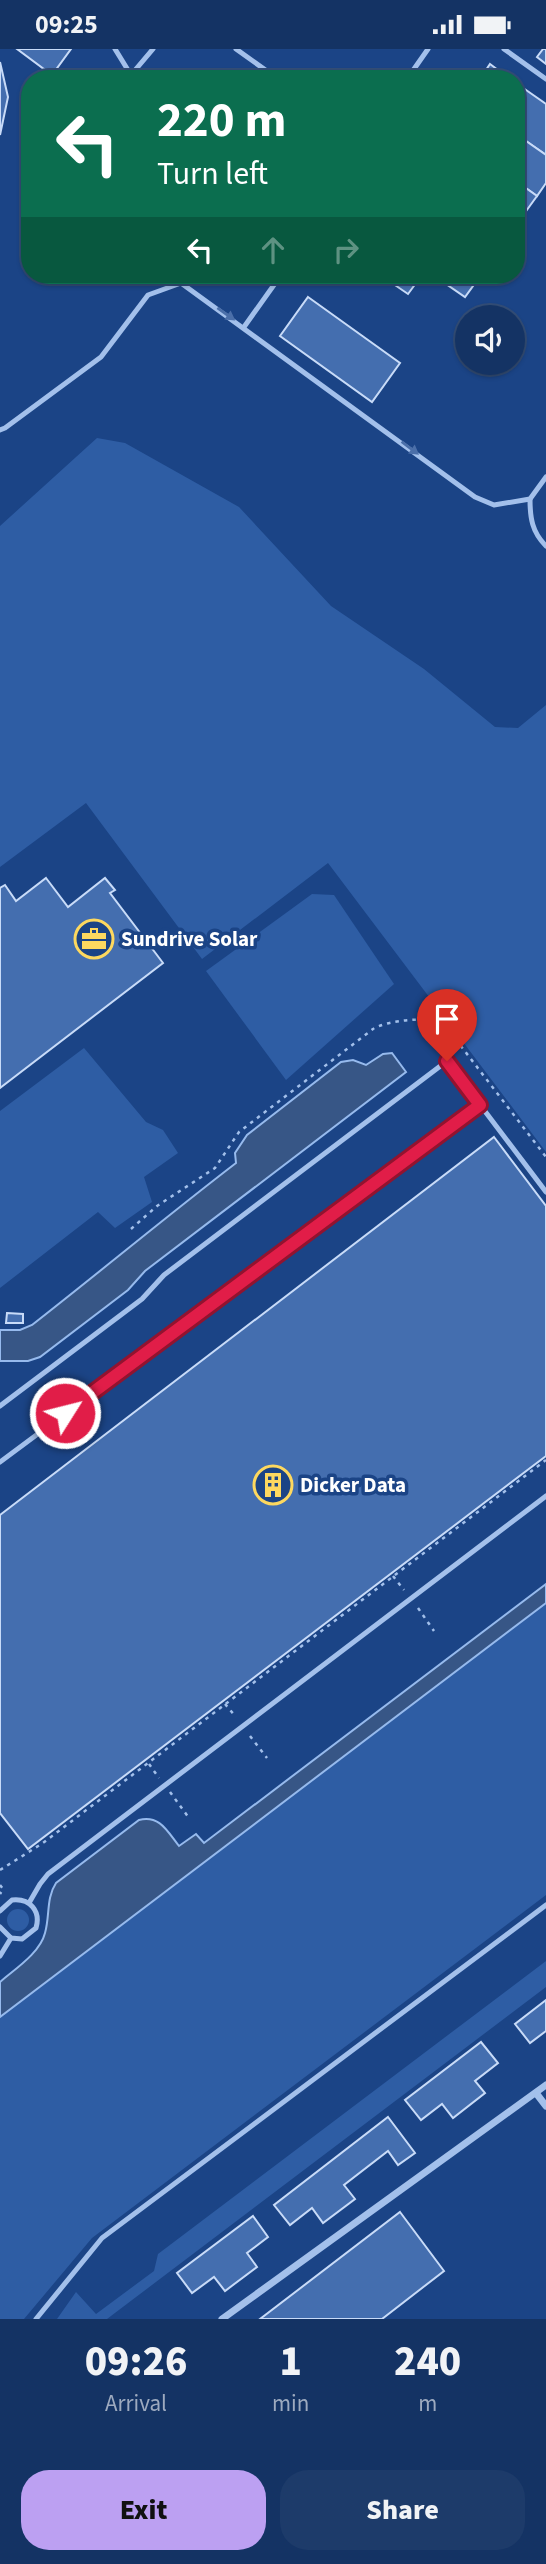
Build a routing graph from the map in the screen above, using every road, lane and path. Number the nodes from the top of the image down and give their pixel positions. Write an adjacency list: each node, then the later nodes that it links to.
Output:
1 (115, 49): 6 (lane)
2 (153, 49): 7 (lane)
3 (236, 49): 8 (lane)
4 (428, 49): 9 (lane)
5 (504, 49): 10 (lane)
6 (126, 70)
7 (136, 70)
8 (265, 70)
9 (413, 70)
10 (546, 79)
11 (178, 284): 15 (lane)
12 (182, 284): 14 (lane, one-way to 14)
13 (275, 284): 14 (lane)
14 (244, 327): 17 (lane, one-way to 17)
15 (0, 430)
16 (546, 477): 17 (lane)
17 (530, 499): 18 (lane)
18 (546, 546)
19 (480, 1105): 21 (lane); 23 (lane); 25 (lane)
20 (546, 1157): 22 (path)
21 (546, 1192)
22 (131, 1230)
23 (0, 1406)
24 (544, 1461): 26 (path); 28 (path)
25 (0, 1462)
26 (546, 1467)
27 (546, 1496): 43 (lane)
28 (393, 1576): 29 (path); 32 (path)
29 (406, 1593)
30 (416, 1606): 31 (path)
31 (434, 1631)
32 (225, 1704): 33 (path); 36 (path)
33 (238, 1720)
34 (248, 1734): 35 (path)
35 (267, 1758)
36 (148, 1763): 37 (path); 40 (path)
37 (159, 1779)
38 (170, 1792): 39 (path)
39 (189, 1818)
40 (0, 1870)
41 (0, 1885): 42 (path)
42 (0, 1894)
43 (29, 1903): 45 (lane); 47 (lane)
44 (546, 1905): 52 (lane)
45 (0, 1911)
46 (0, 1927): 47 (lane)
47 (11, 1938): 48 (lane)
48 (0, 1956)
49 (546, 2085): 50 (street)
50 (536, 2093): 51 (street); 53 (street)
51 (546, 2106)
52 (36, 2319)
53 (222, 2319)

